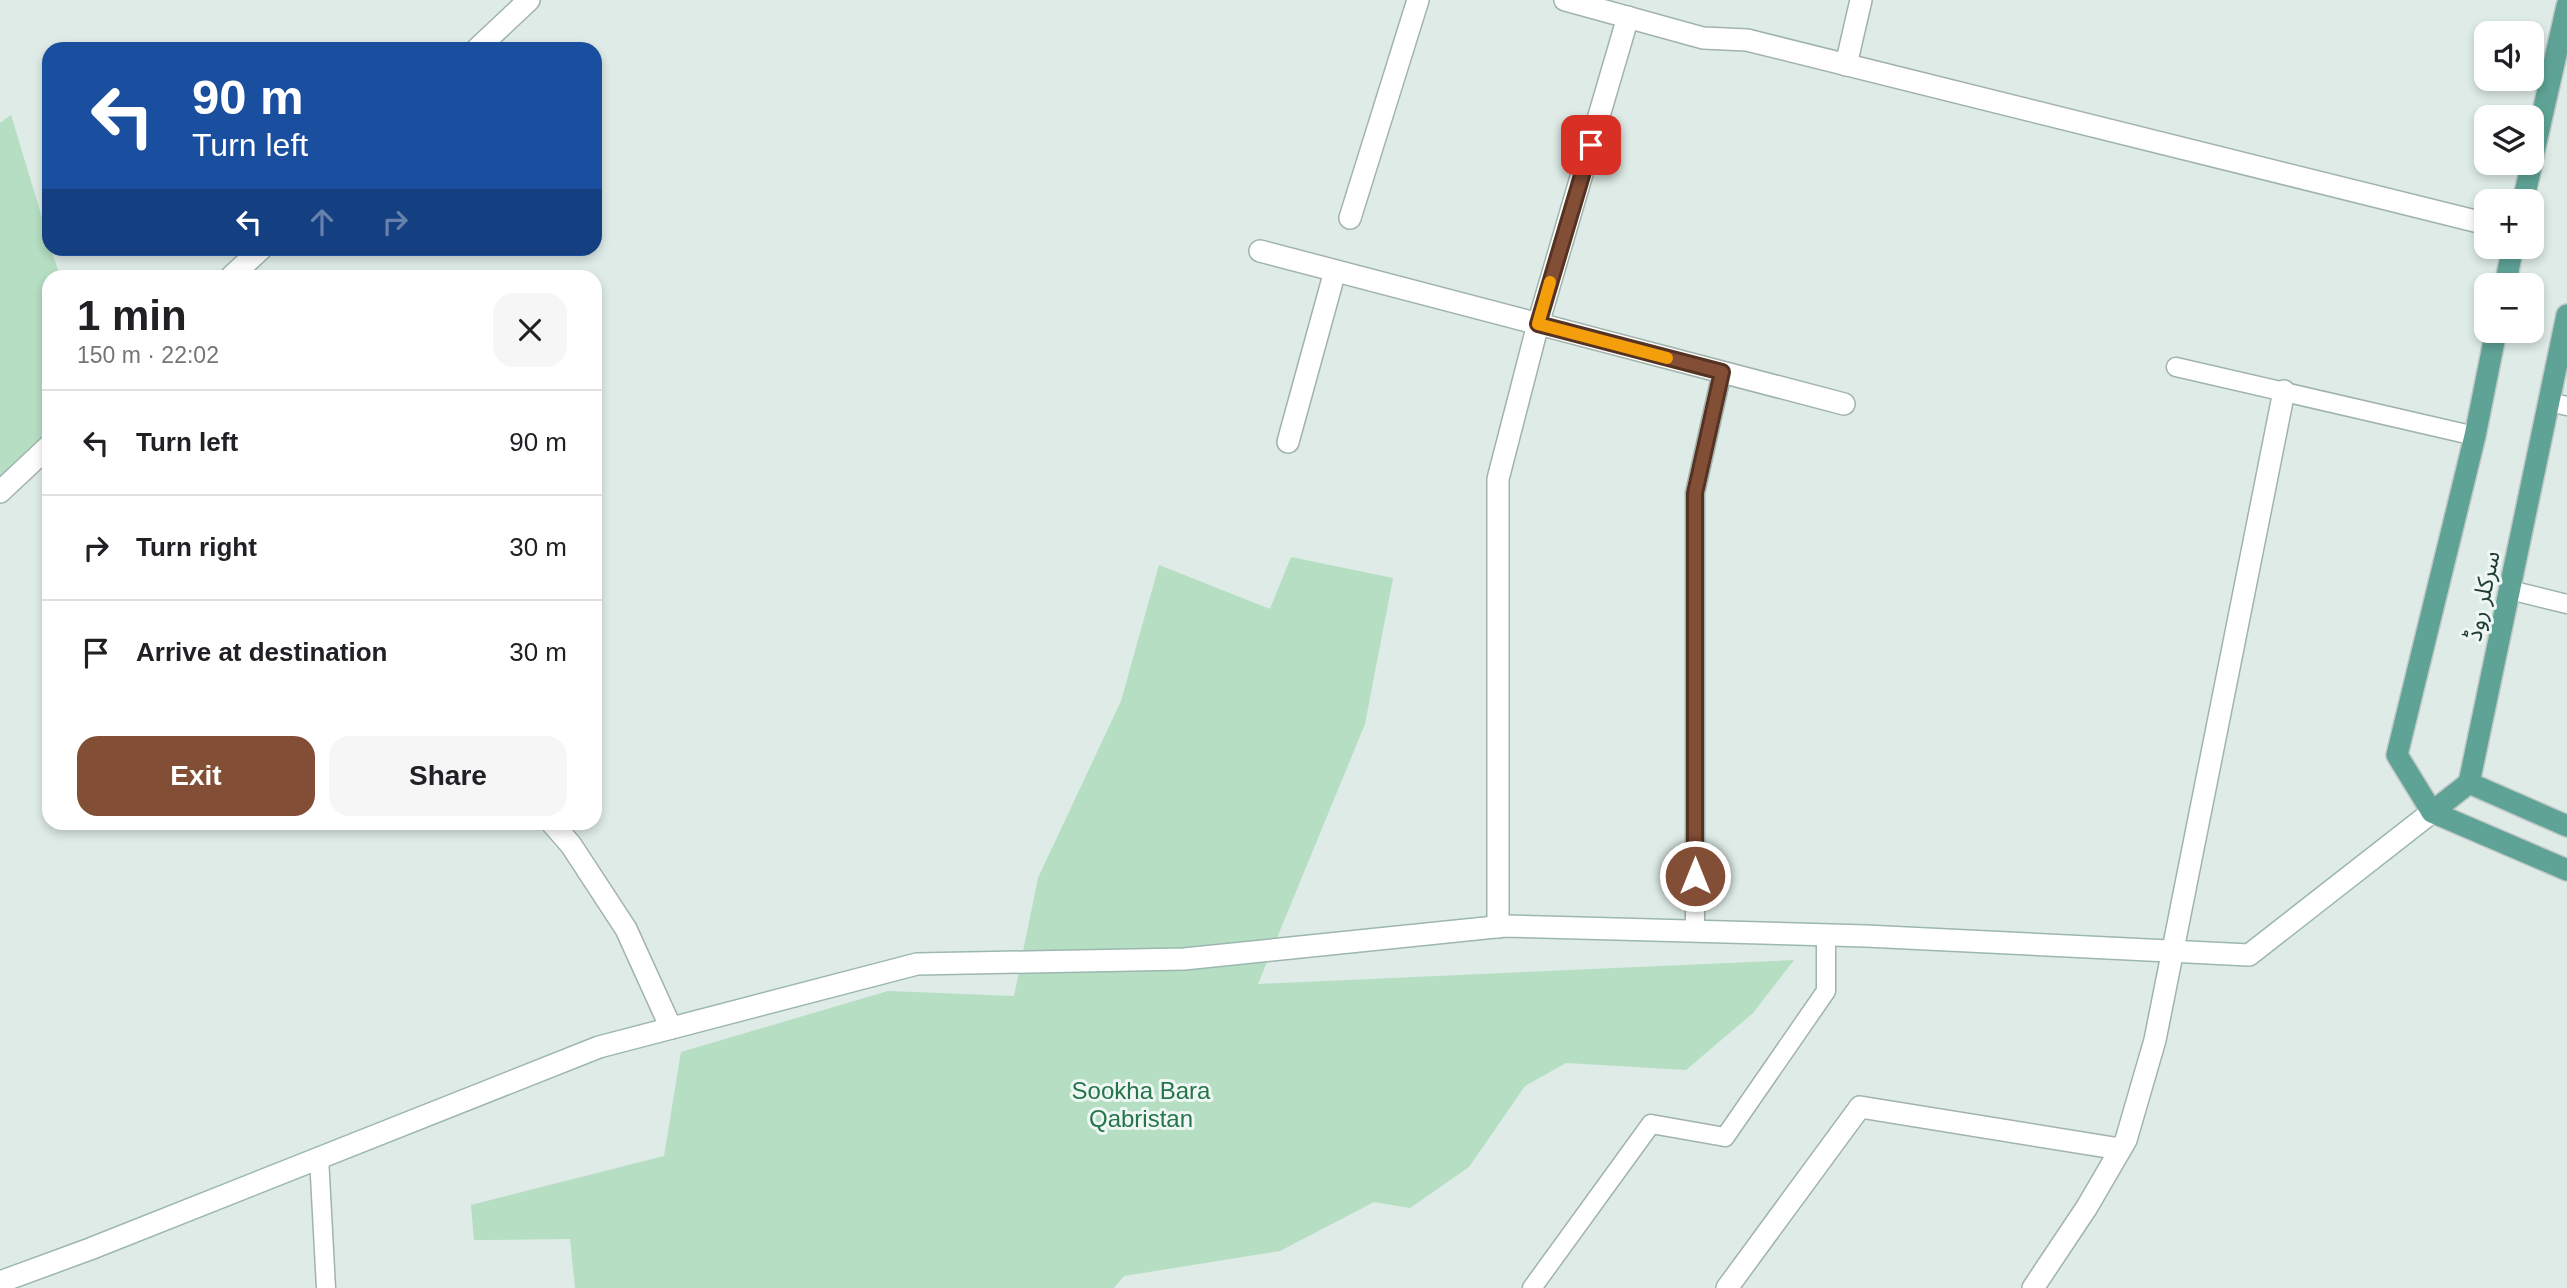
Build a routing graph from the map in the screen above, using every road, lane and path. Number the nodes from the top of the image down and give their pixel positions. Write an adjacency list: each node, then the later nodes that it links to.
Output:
1 (529, 0): 7 (street)
2 (1418, 0): 10 (street)
3 (1565, 0): 6 (street)
4 (1861, 0): 8 (street)
5 (2567, 6): 9 (main road)
6 (1628, 17): 8 (street); 17 (street)
7 (484, 42)
8 (1846, 65): 11 (street)
9 (2544, 108)
10 (1350, 218)
11 (2474, 221)
12 (1260, 251): 15 (street)
13 (253, 256): 14 (street)
14 (238, 270)
15 (1335, 271): 17 (street); 25 (street)
16 (2567, 315): 23 (main road, سرکلر روڈ)
17 (1538, 324): 20 (street); 35 (street)
18 (2494, 343): 24 (main road)
19 (2176, 366): 21 (lane)
20 (1722, 372): 22 (street); 36 (lane)
21 (2284, 391): 24 (lane); 38 (street)
22 (1844, 404)
23 (2558, 404): 28 (main road, سرکلر روڈ)
24 (2475, 436): 31 (main road)
25 (1288, 442)
26 (42, 453): 27 (street)
27 (0, 492)
28 (2510, 590): 29 (lane); 30 (main road, سرکلر روڈ)
29 (2567, 604)
30 (2469, 783): 31 (main road); 32 (main road)
31 (2432, 812): 34 (main road); 38 (street)
32 (2567, 826)
33 (558, 830): 39 (street)
34 (2567, 870)
35 (1498, 927): 36 (street); 39 (street)
36 (1695, 931): 37 (street)
37 (1826, 934): 38 (street); 44 (lane)
38 (2174, 951): 40 (street)
39 (671, 1028): 41 (street)
40 (2120, 1149): 45 (street); 46 (street)
41 (319, 1157): 42 (street); 43 (lane)
42 (0, 1282)
43 (326, 1288)
44 (1532, 1288)
45 (1727, 1288)
46 (2033, 1288)

